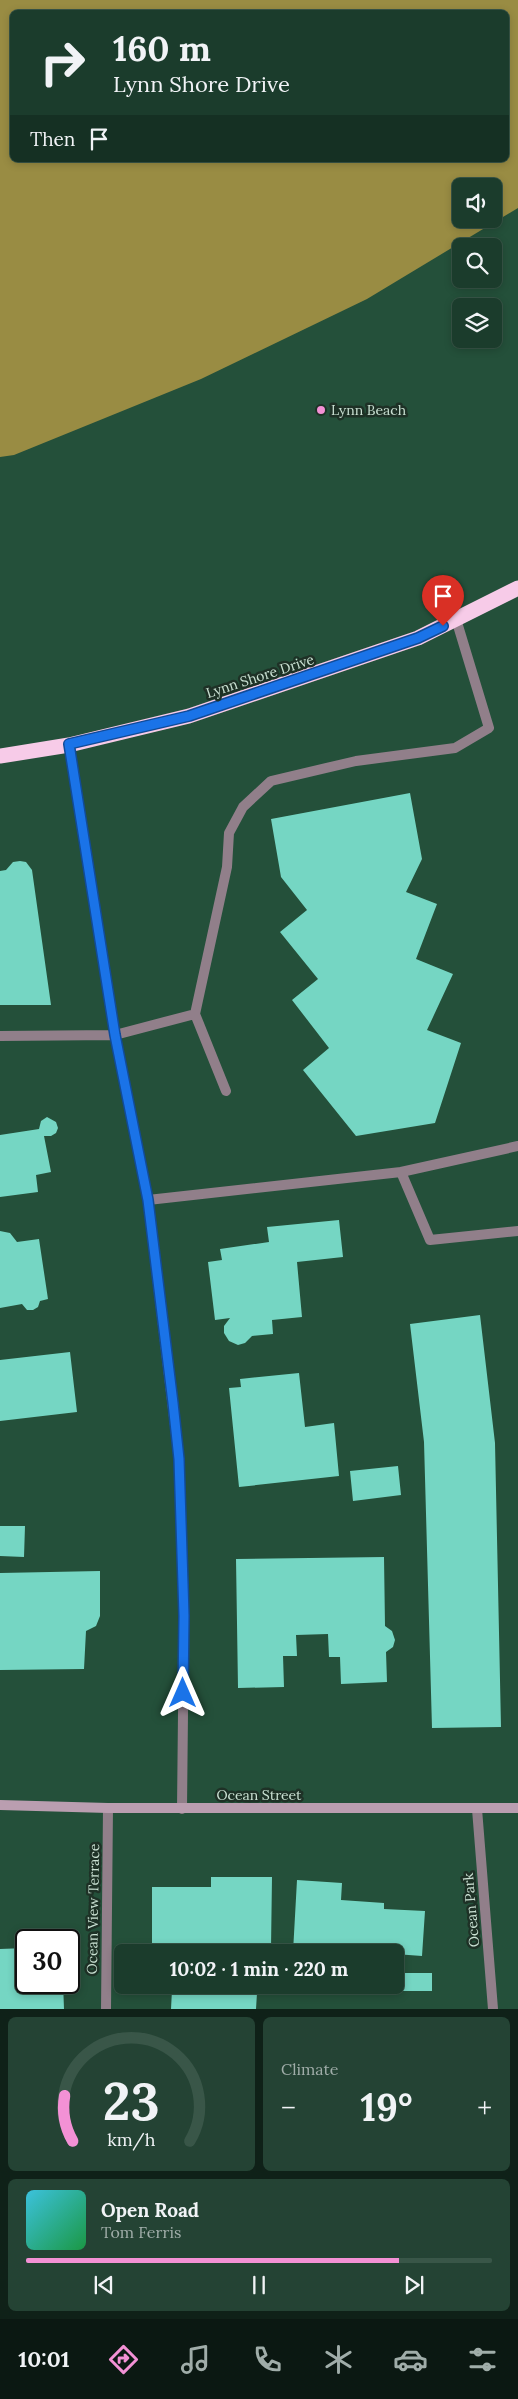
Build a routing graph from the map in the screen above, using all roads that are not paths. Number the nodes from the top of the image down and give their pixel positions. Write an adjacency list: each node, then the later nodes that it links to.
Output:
1 (518, 588): 2 (highway, Lynn Shore Drive)
2 (456, 619): 3 (highway, Lynn Shore Drive); 5 (street)
3 (69, 744): 4 (highway, Lynn Shore Drive); 6 (street)
4 (0, 756)
5 (195, 1014): 6 (street); 8 (street)
6 (115, 1035): 7 (street); 11 (street)
7 (0, 1036)
8 (226, 1091)
9 (518, 1146): 10 (street)
10 (402, 1172): 11 (street); 12 (street)
11 (148, 1200): 15 (street)
12 (518, 1231)
13 (0, 1805): 14 (street, Ocean Street)
14 (108, 1808): 15 (street, Ocean Street); 18 (street, Ocean View Terrace)
15 (182, 1808): 17 (street, Ocean Street)
16 (518, 1808): 17 (street, Ocean Street)
17 (477, 1809): 19 (street, Ocean Park)
18 (106, 2009)
19 (493, 2009)

